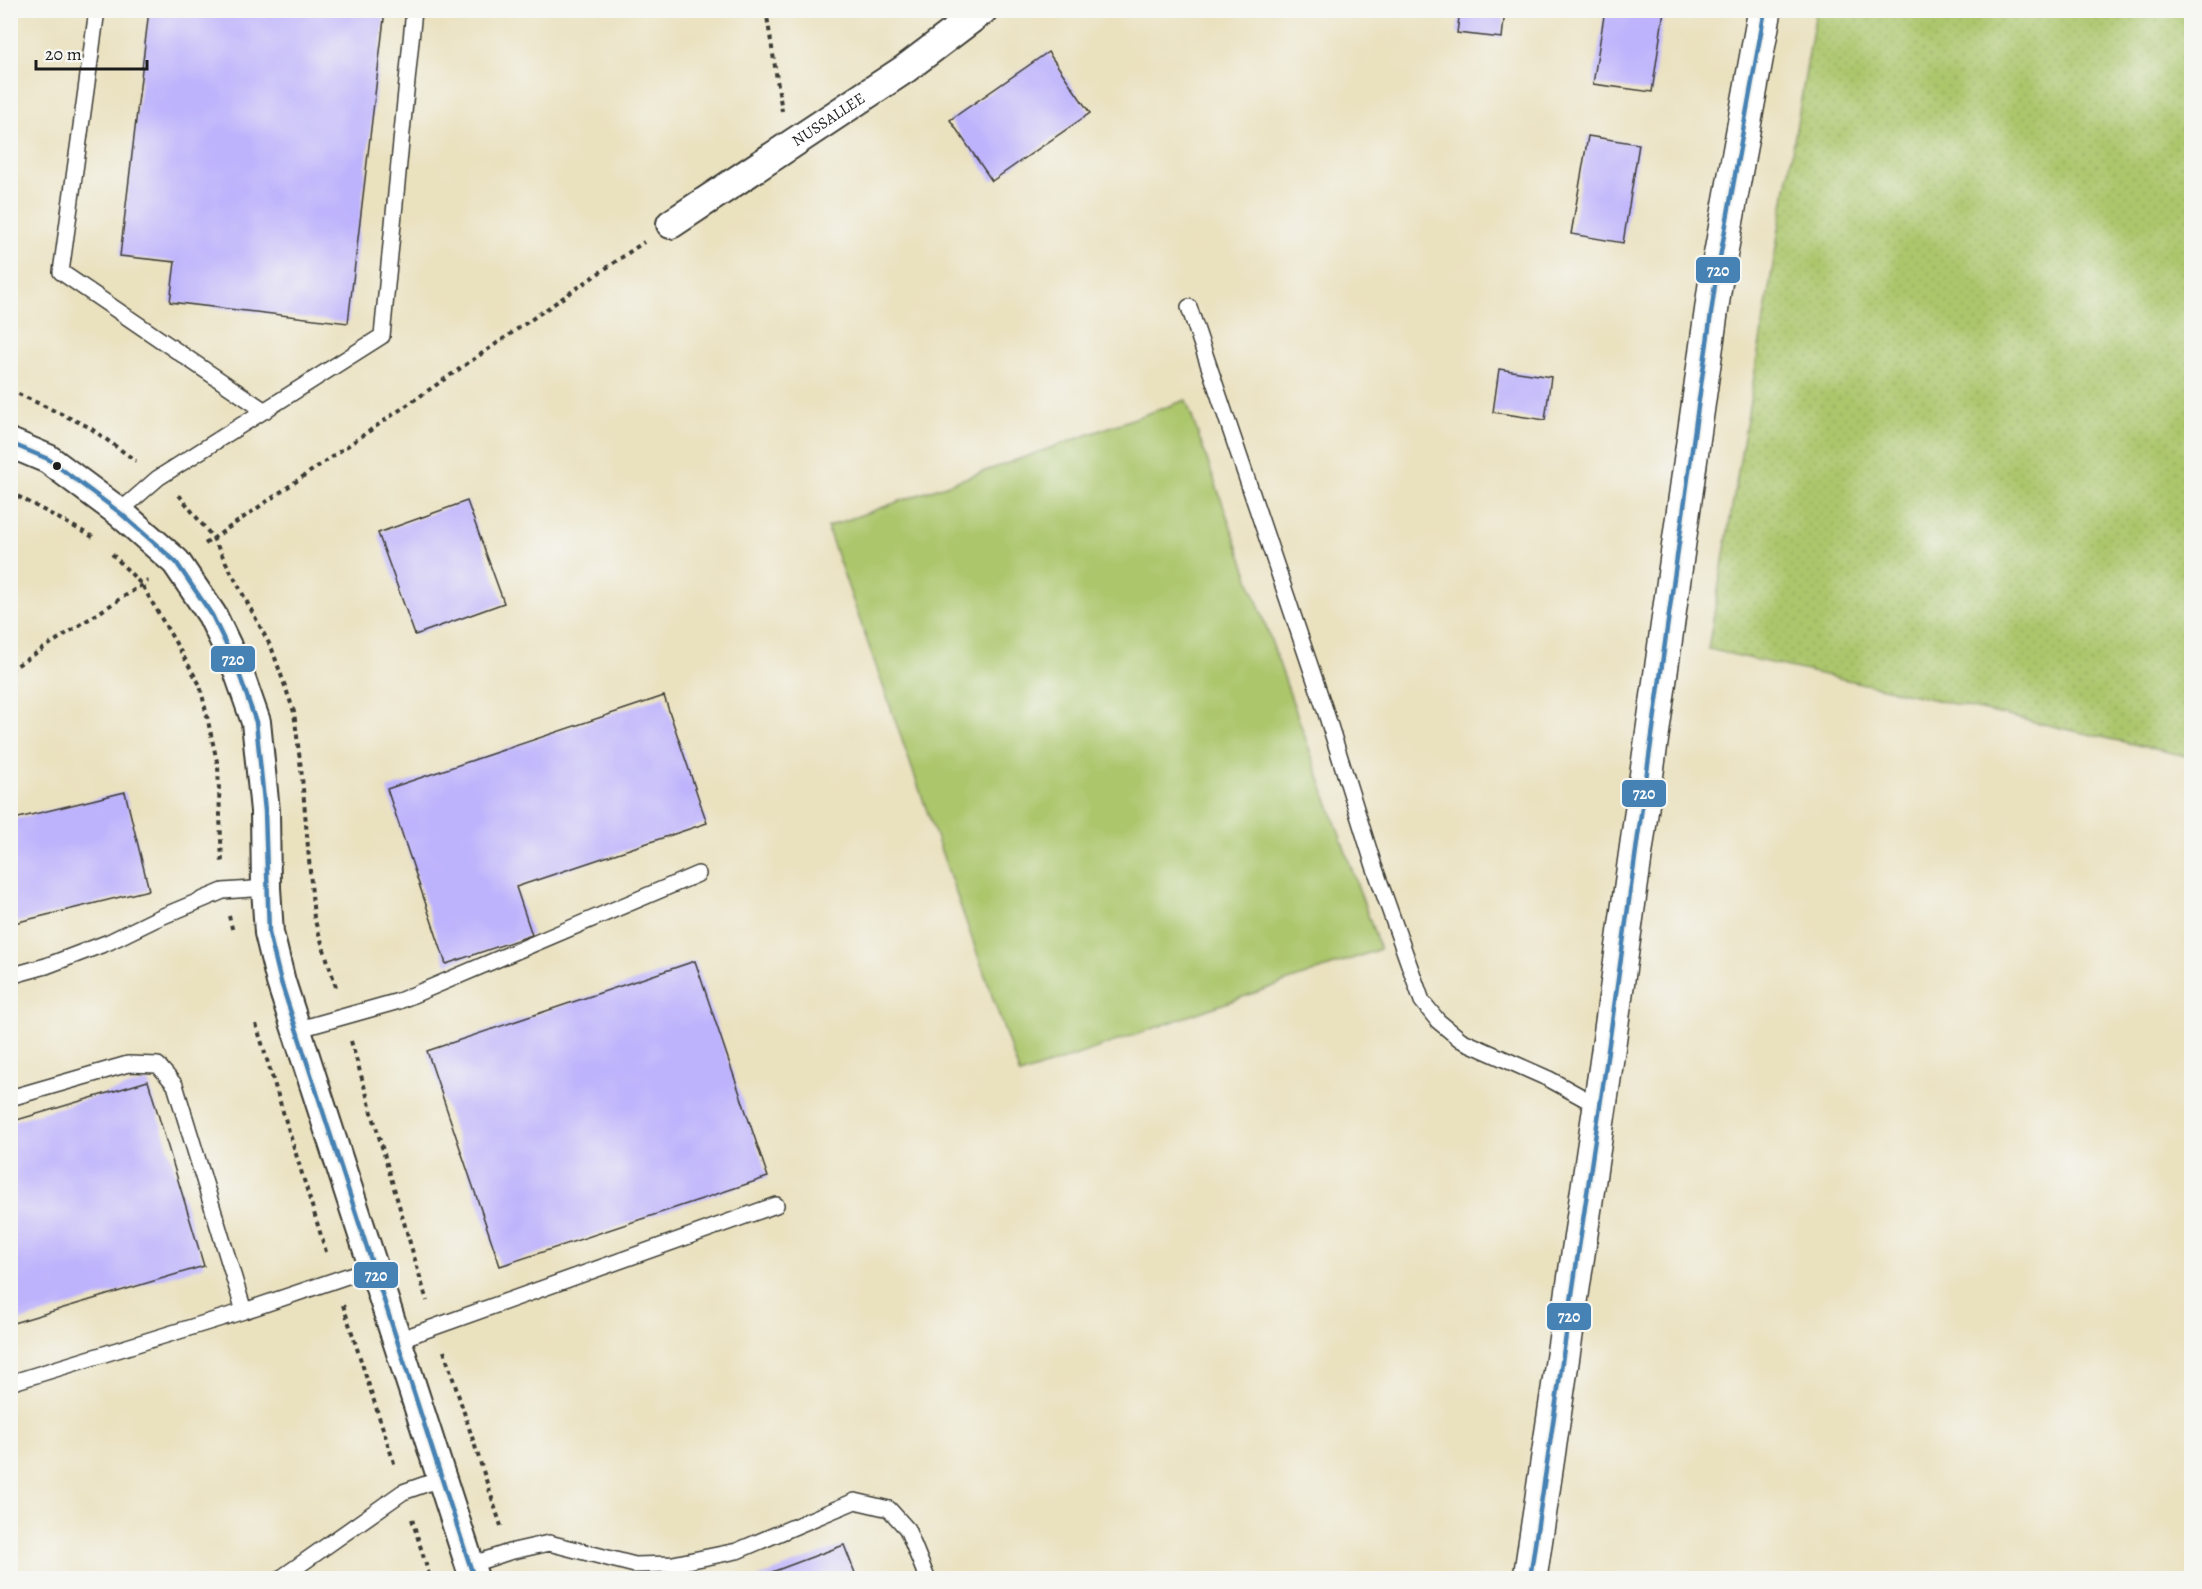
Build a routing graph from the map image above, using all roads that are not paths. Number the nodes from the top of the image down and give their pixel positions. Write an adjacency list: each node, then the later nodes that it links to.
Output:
1 (97, 10): 7 (lane)
2 (414, 10): 7 (lane)
3 (983, 10): 5 (street, NUSSALLEE)
4 (1765, 10): 15 (street)
5 (671, 224)
6 (1189, 307): 15 (lane)
7 (265, 411): 9 (lane)
8 (10, 443): 9 (street)
9 (119, 512): 11 (street)
10 (698, 874): 13 (lane)
11 (266, 888): 12 (lane); 13 (street)
12 (10, 976)
13 (296, 1030): 17 (street)
14 (10, 1098): 18 (lane)
15 (1600, 1107): 25 (street)
16 (776, 1205): 19 (lane)
17 (374, 1267): 18 (lane); 19 (street)
18 (244, 1311): 20 (lane)
19 (398, 1340): 21 (street)
20 (10, 1383)
21 (442, 1478): 22 (street); 23 (lane)
22 (472, 1572): 24 (lane)
23 (281, 1578)
24 (927, 1578)
25 (1530, 1578)

